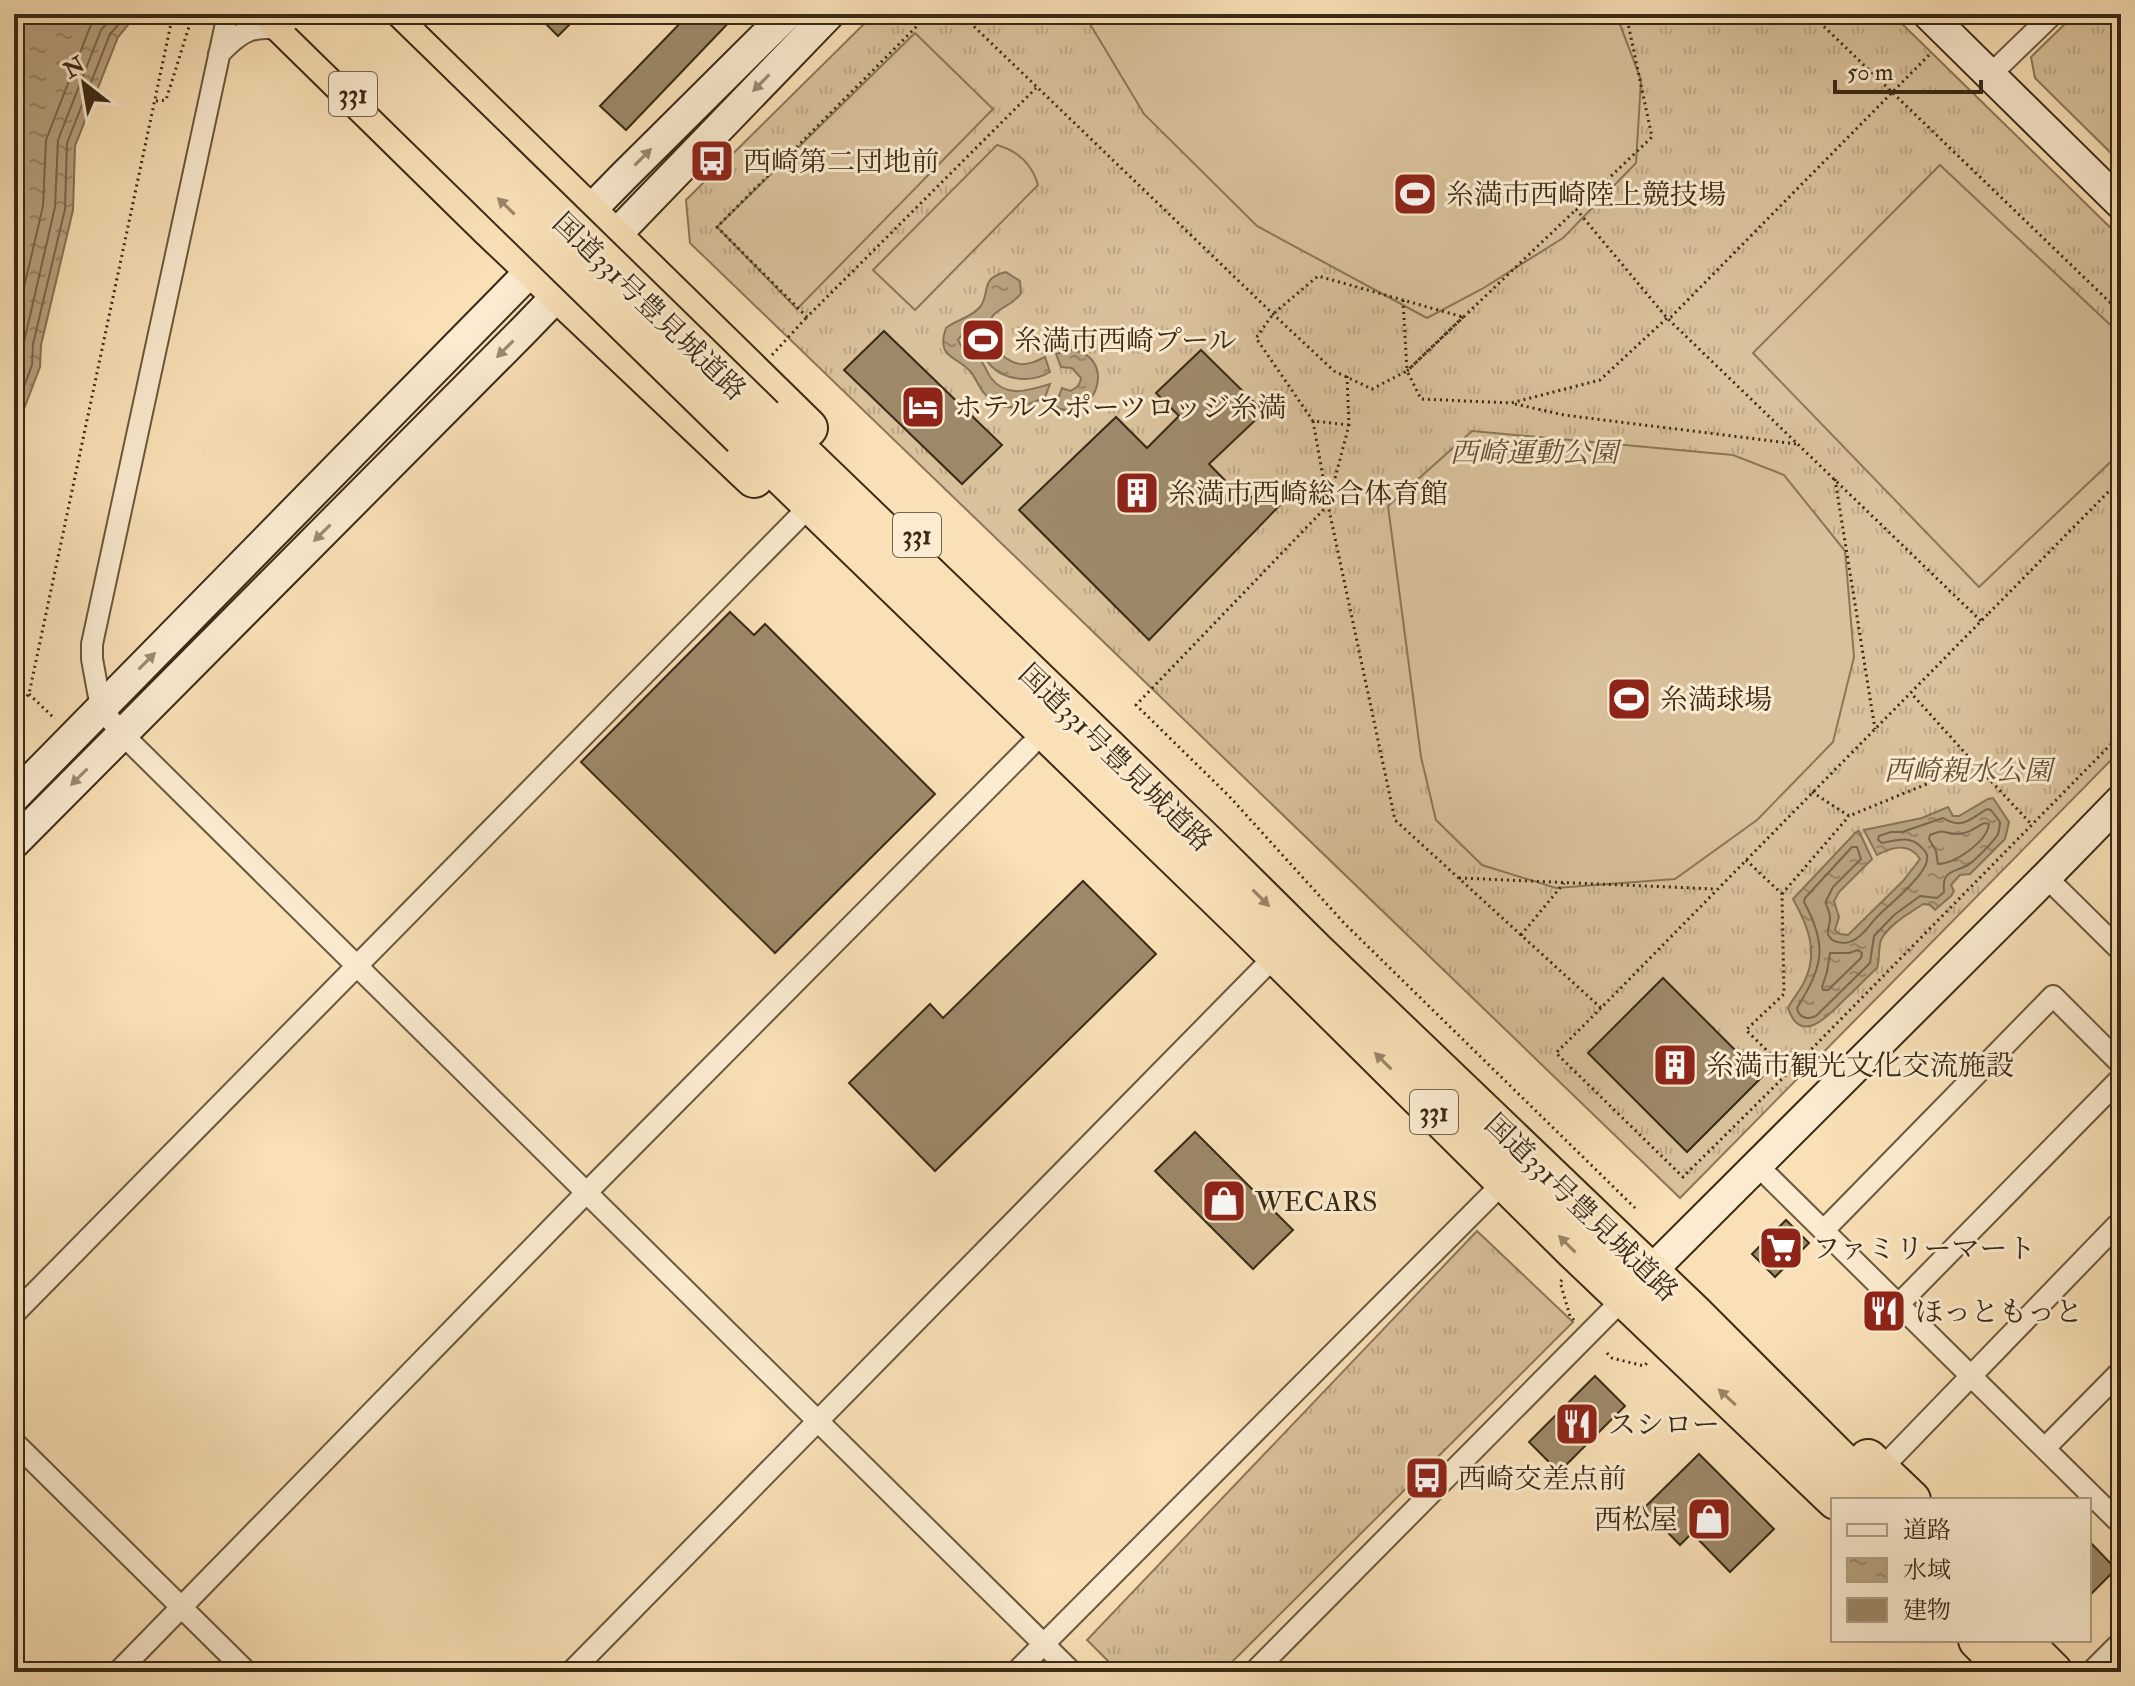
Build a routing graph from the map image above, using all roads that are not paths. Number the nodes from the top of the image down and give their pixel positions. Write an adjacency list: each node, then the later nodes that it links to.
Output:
1 (228, 14): 9 (street)
2 (351, 14): 14 (highway, 国道331号豊見城道路 / 331, bridge)
3 (385, 14): 12 (highway, 331)
4 (787, 14): 12 (street, one-way to 4)
5 (829, 14): 12 (street, one-way to 12)
6 (2053, 14): 10 (street)
7 (290, 19): 9 (street); 13 (highway, 331); 14 (highway, 国道331号豊見城道路 / 331, one-way to 7, bridge)
8 (1938, 24): 10 (street)
9 (218, 56): 16 (street)
10 (1990, 75): 11 (street)
11 (2121, 204)
12 (600, 225): 13 (street); 22 (highway, 331)
13 (546, 281): 15 (highway, 331); 16 (street, one-way to 13); 17 (street, one-way to 17)
14 (753, 427): 22 (highway, 国道331号豊見城道路 / 331); 23 (highway, 国道331号豊見城道路 / 331)
15 (798, 518): 18 (highway, 331); 27 (street)
16 (101, 708): 17 (street); 19 (street)
17 (122, 734): 21 (street, one-way to 21); 27 (street)
18 (1030, 746): 23 (highway, 331); 32 (street)
19 (14, 797)
20 (2121, 800): 24 (street)
21 (14, 843)
22 (1207, 844): 35 (highway, 国道331号豊見城道路 / 331, one-way to 35)
23 (1168, 850): 26 (highway, 国道331号豊見城道路 / 331)
24 (2046, 877): 25 (street); 30 (street)
25 (2121, 951)
26 (1276, 955): 31 (highway, 国道331号豊見城道路 / 331, one-way to 26); 40 (street)
27 (356, 965): 32 (street); 37 (street)
28 (2121, 1064): 34 (street)
29 (2121, 1078): 36 (street)
30 (1758, 1166): 34 (street); 35 (street)
31 (1505, 1181): 35 (highway, 国道331号豊見城道路 / 331, one-way to 31); 52 (street)
32 (586, 1193): 40 (street); 46 (street)
33 (2121, 1221): 39 (street)
34 (1824, 1230): 36 (street)
35 (1637, 1285): 43 (highway, 国道331号豊見城道路 / 331, one-way to 35); 43 (highway, 国道331号豊見城道路 / 331); 58 (street)
36 (1899, 1304): 39 (street)
37 (14, 1314)
38 (2121, 1371): 42 (street)
39 (1971, 1376): 42 (street); 43 (street)
40 (817, 1420): 52 (street); 55 (street)
41 (14, 1442): 46 (street)
42 (2045, 1448): 45 (street)
43 (1847, 1490): 44 (highway, 331)
44 (1898, 1498)
45 (2120, 1522)
46 (181, 1608): 53 (street); 54 (street)
47 (1952, 1642): 59 (highway)
48 (1980, 1642): 60 (highway)
49 (2023, 1642): 61 (highway)
50 (2052, 1642): 62 (highway)
51 (2121, 1642): 63 (street)
52 (1044, 1644): 56 (street); 57 (street)
53 (118, 1672)
54 (247, 1672)
55 (571, 1672)
56 (1016, 1672)
57 (1072, 1672)
58 (1254, 1672)
59 (1982, 1672)
60 (2010, 1672)
61 (2053, 1672)
62 (2082, 1672)
63 (2091, 1672)

